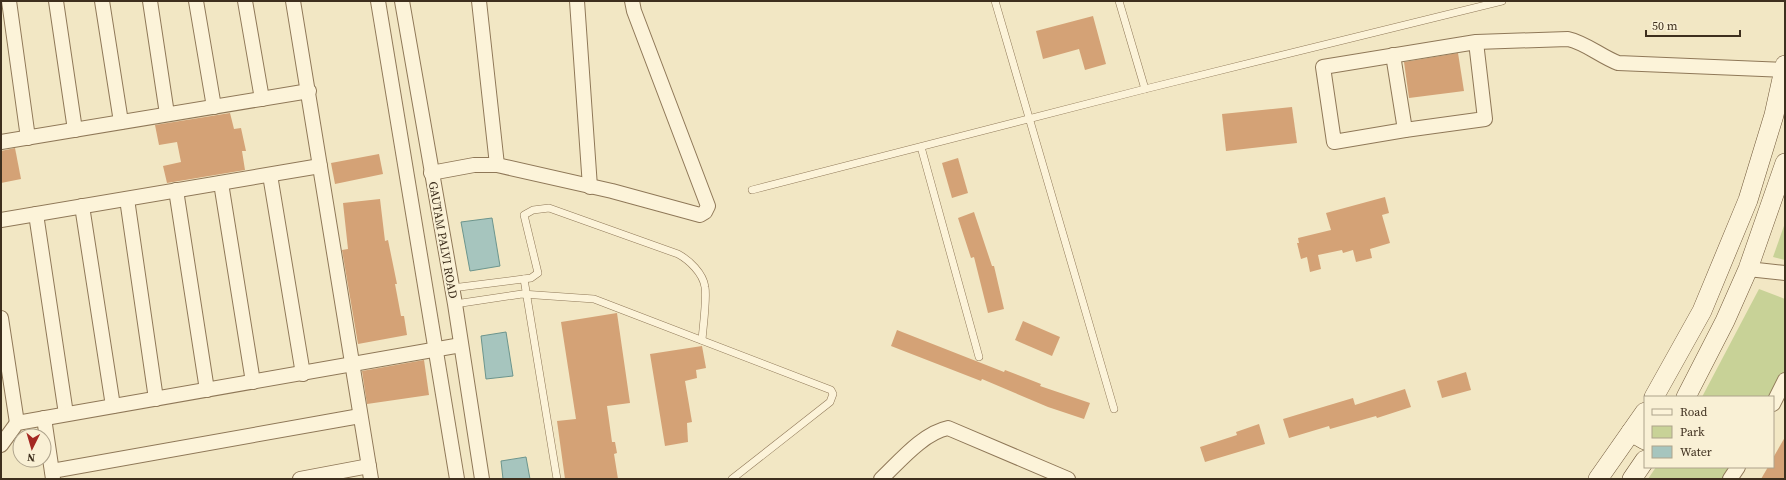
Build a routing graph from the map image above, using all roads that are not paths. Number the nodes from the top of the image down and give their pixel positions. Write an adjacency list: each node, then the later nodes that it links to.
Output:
1 (9, 1): 29 (street)
2 (56, 1): 27 (street)
3 (102, 1): 26 (street)
4 (150, 1): 24 (street)
5 (196, 1): 23 (street)
6 (245, 1): 22 (street)
7 (294, 1): 21 (street)
8 (378, 1): 54 (street, GAUTAM PALVI ROAD)
9 (402, 1): 35 (street, GAUTAM PALVI ROAD)
10 (479, 1): 33 (street)
11 (577, 1): 38 (street)
12 (632, 1): 38 (street)
13 (995, 1): 25 (lane)
14 (1119, 1): 20 (lane)
15 (1502, 1): 16 (lane)
16 (1489, 3): 20 (lane)
17 (1476, 42): 18 (street); 19 (street); 28 (street)
18 (1393, 55): 28 (street); 28 (street)
19 (1784, 67): 61 (main road)
20 (1145, 89): 25 (lane)
21 (309, 91): 22 (street); 34 (street)
22 (262, 99): 23 (street)
23 (214, 107): 24 (street)
24 (167, 114): 26 (street)
25 (1030, 119): 31 (lane); 66 (lane)
26 (121, 122): 27 (street)
27 (76, 130): 29 (street)
28 (1404, 130)
29 (28, 138): 30 (street)
30 (1, 142)
31 (921, 147): 40 (lane); 55 (lane)
32 (1785, 163): 45 (main road)
33 (497, 165): 35 (street); 38 (street)
34 (320, 166): 36 (street); 56 (street)
35 (431, 173): 48 (street, GAUTAM PALVI ROAD)
36 (270, 175): 37 (street); 57 (street)
37 (221, 183): 39 (street); 59 (street)
38 (590, 187)
39 (176, 190): 41 (street); 60 (street)
40 (752, 190)
41 (127, 199): 42 (street); 63 (street)
42 (82, 206): 43 (street); 65 (street)
43 (36, 214): 44 (street); 67 (street)
44 (1, 220)
45 (1748, 269): 46 (street); 62 (main road)
46 (1785, 273)
47 (524, 279): 48 (lane); 49 (lane); 52 (lane)
48 (452, 288): 50 (street, GAUTAM PALVI ROAD)
49 (525, 294): 50 (lane); 52 (lane); 81 (lane)
50 (455, 304): 53 (street, GAUTAM PALVI ROAD)
51 (1, 318): 71 (street)
52 (702, 340): 82 (lane)
53 (461, 345): 54 (street); 80 (street, GAUTAM PALVI ROAD)
54 (435, 350): 56 (street); 79 (street, GAUTAM PALVI ROAD)
55 (979, 357)
56 (352, 366): 57 (street); 69 (street)
57 (303, 374): 59 (street)
58 (1785, 380): 64 (street)
59 (253, 382): 60 (street)
60 (207, 390): 63 (street)
61 (1655, 396)
62 (1686, 396)
63 (156, 399): 65 (street)
64 (1774, 402)
65 (113, 406): 67 (street)
66 (1114, 409)
67 (66, 414): 70 (street)
68 (1644, 415): 72 (main road)
69 (360, 416): 76 (street); 77 (street)
70 (44, 418): 71 (street); 77 (street)
71 (17, 422): 73 (street)
72 (1638, 436): 85 (main road)
73 (1, 445)
74 (1644, 461): 86 (main road)
75 (1737, 468): 87 (street)
76 (370, 472): 78 (street)
77 (52, 475)
78 (300, 479)
79 (457, 479)
80 (482, 479)
81 (557, 479)
82 (732, 479)
83 (881, 479): 84 (street)
84 (1068, 479)
85 (1598, 479)
86 (1632, 479)
87 (1730, 479)

